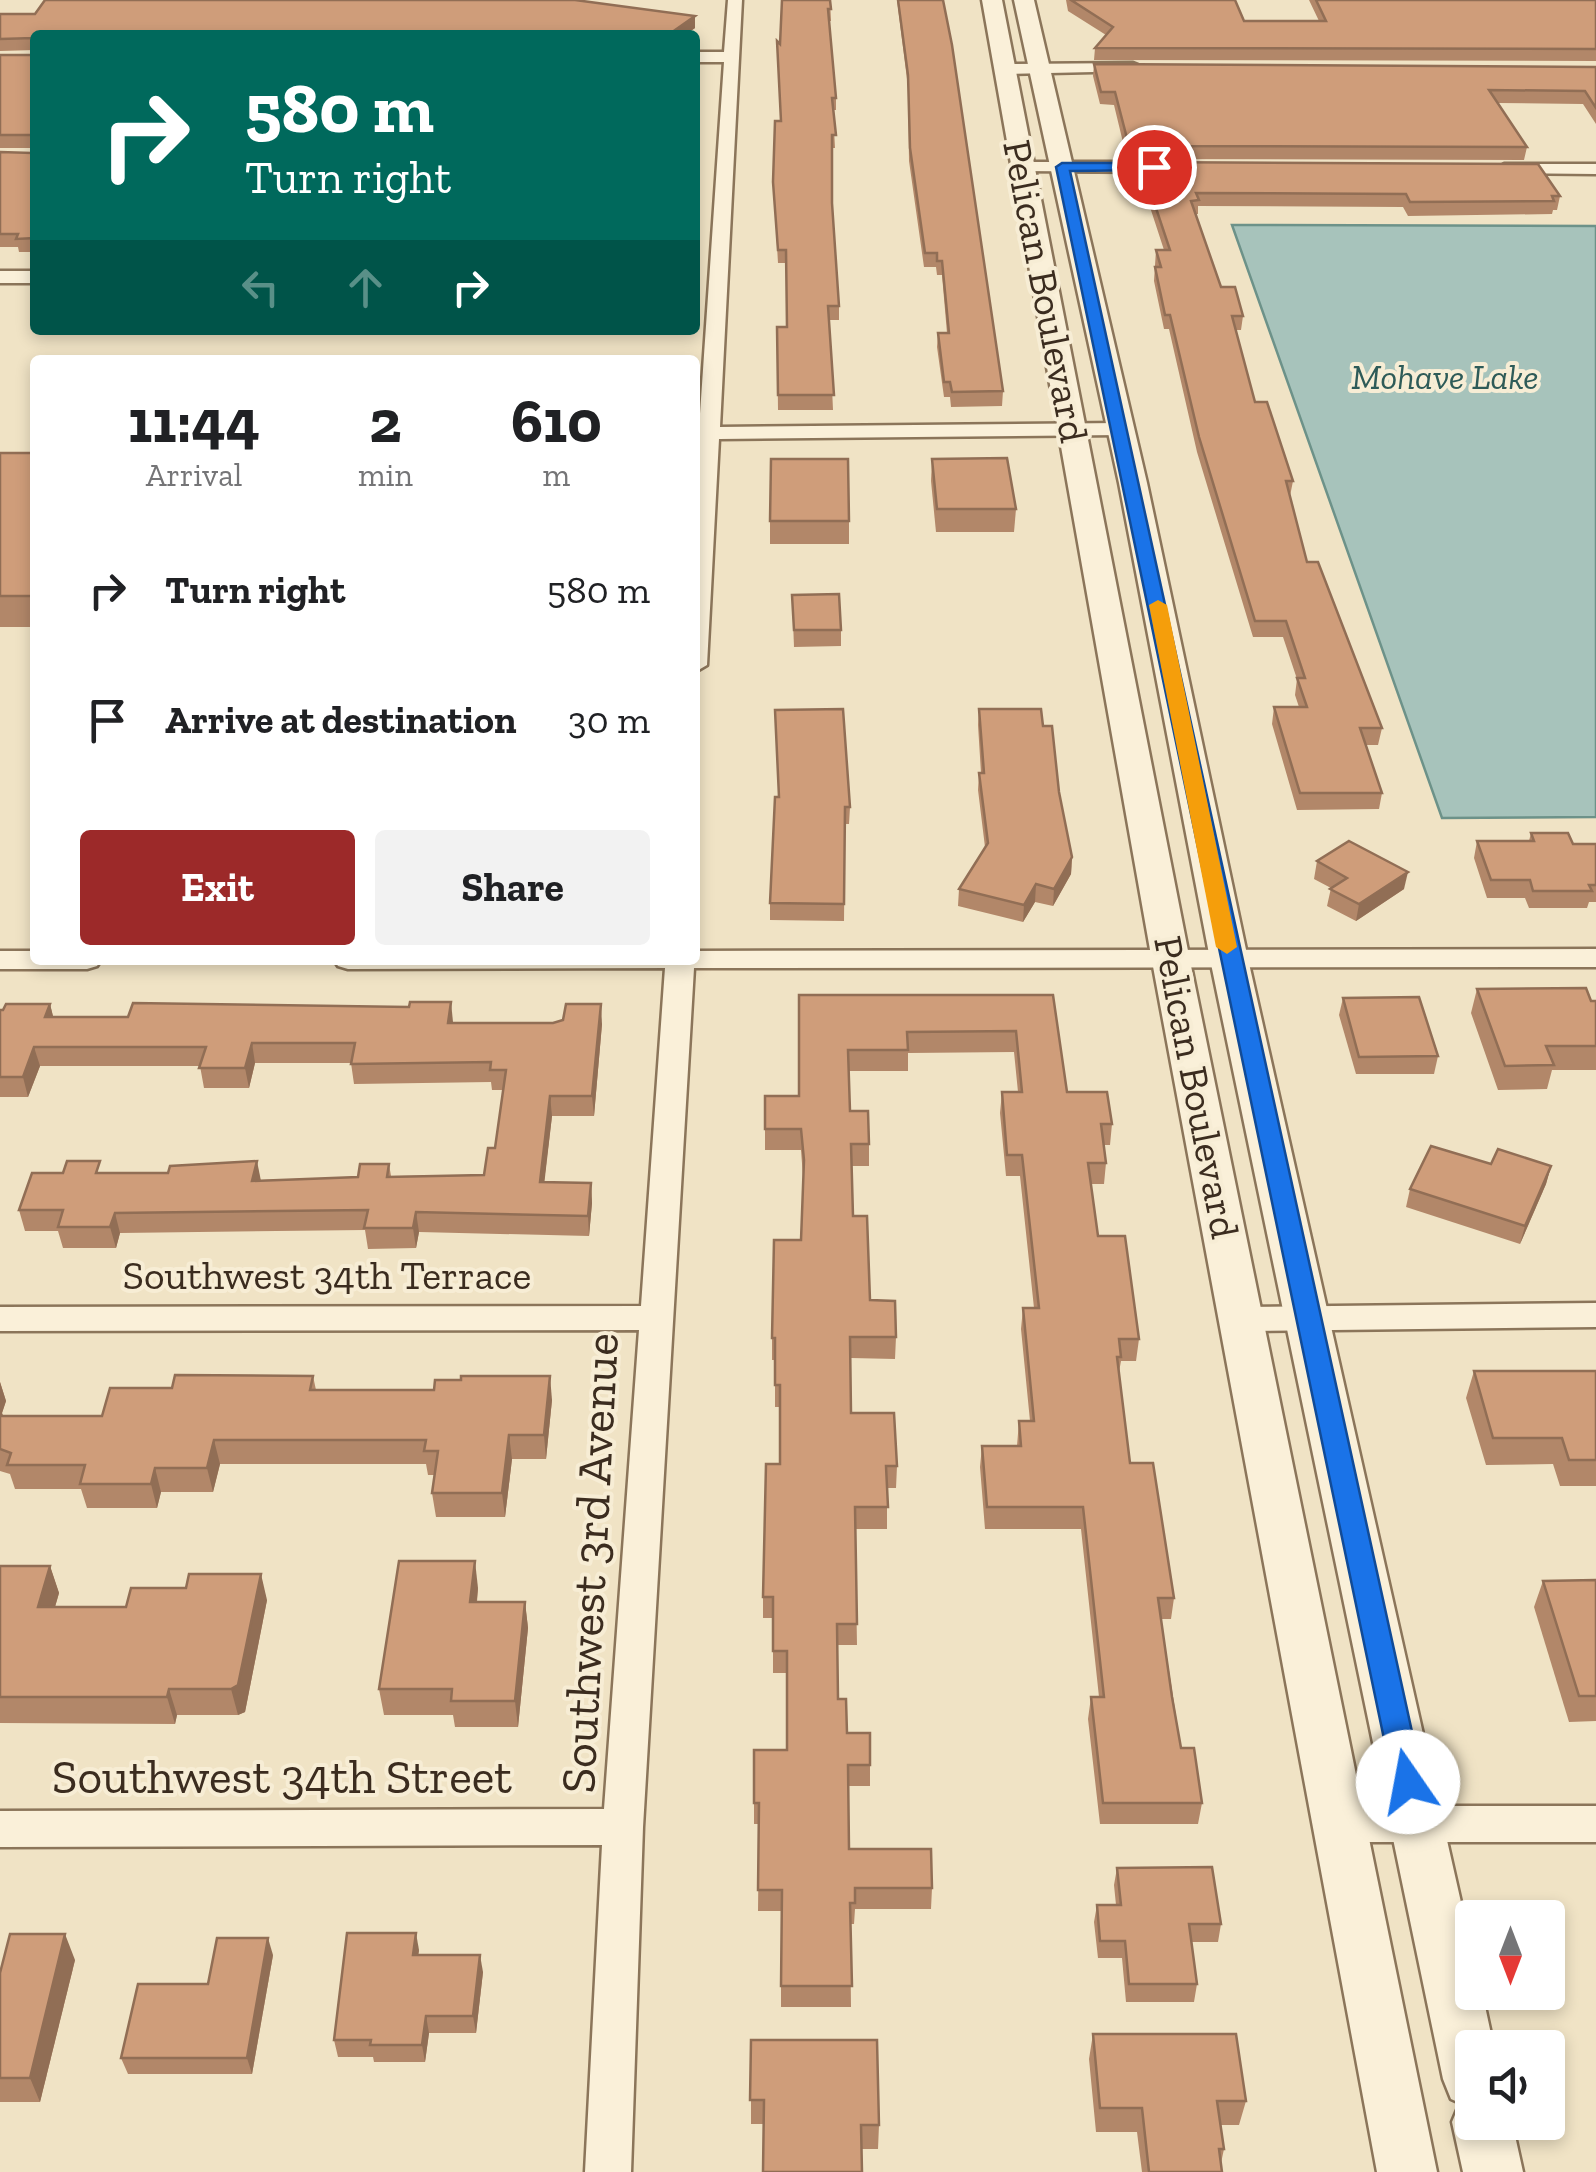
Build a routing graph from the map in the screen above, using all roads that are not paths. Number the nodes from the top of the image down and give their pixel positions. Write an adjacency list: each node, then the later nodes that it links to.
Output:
1 (735, 0): 5 (street)
2 (992, 0): 6 (street, Pelican Boulevard)
3 (1024, 0): 6 (street, Pelican Boulevard)
4 (700, 57): 5 (street)
5 (731, 57): 13 (street)
6 (1024, 68): 7 (street); 8 (street, Pelican Boulevard)
7 (1152, 68)
8 (1043, 167): 9 (street); 16 (street, Pelican Boulevard); 17 (street, Pelican Boulevard)
9 (1194, 168)
10 (1482, 169): 11 (street)
11 (1596, 169)
12 (700, 275): 13 (street)
13 (719, 275): 18 (street)
14 (30, 277): 15 (street)
15 (0, 278)
16 (1120, 429): 17 (street); 21 (street, Pelican Boulevard)
17 (1072, 430): 18 (street); 25 (street, Pelican Boulevard)
18 (712, 433): 19 (street)
19 (700, 597)
20 (1596, 958): 21 (street)
21 (1229, 959): 25 (street); 31 (street, Pelican Boulevard)
22 (0, 960): 23 (street)
23 (30, 960)
24 (700, 960): 25 (street)
25 (1171, 961): 30 (street, Pelican Boulevard)
26 (680, 965): 28 (street, Southwest 3rd Avenue)
27 (1596, 1315): 31 (street)
28 (654, 1318): 29 (street, Southwest 34th Terrace); 35 (street, Southwest 3rd Avenue)
29 (0, 1319)
30 (1242, 1319): 31 (street); 33 (street, Pelican Boulevard)
31 (1307, 1319): 32 (street, Pelican Boulevard)
32 (1416, 1821): 33 (street); 34 (street); 37 (street, Pelican Boulevard)
33 (1344, 1824): 40 (street, Pelican Boulevard)
34 (1596, 1824)
35 (623, 1827): 36 (street, Southwest 34th Street); 39 (street, Southwest 3rd Avenue)
36 (0, 1829)
37 (1461, 2030)
38 (1486, 2140): 41 (street)
39 (608, 2172)
40 (1406, 2172)
41 (1492, 2172)

